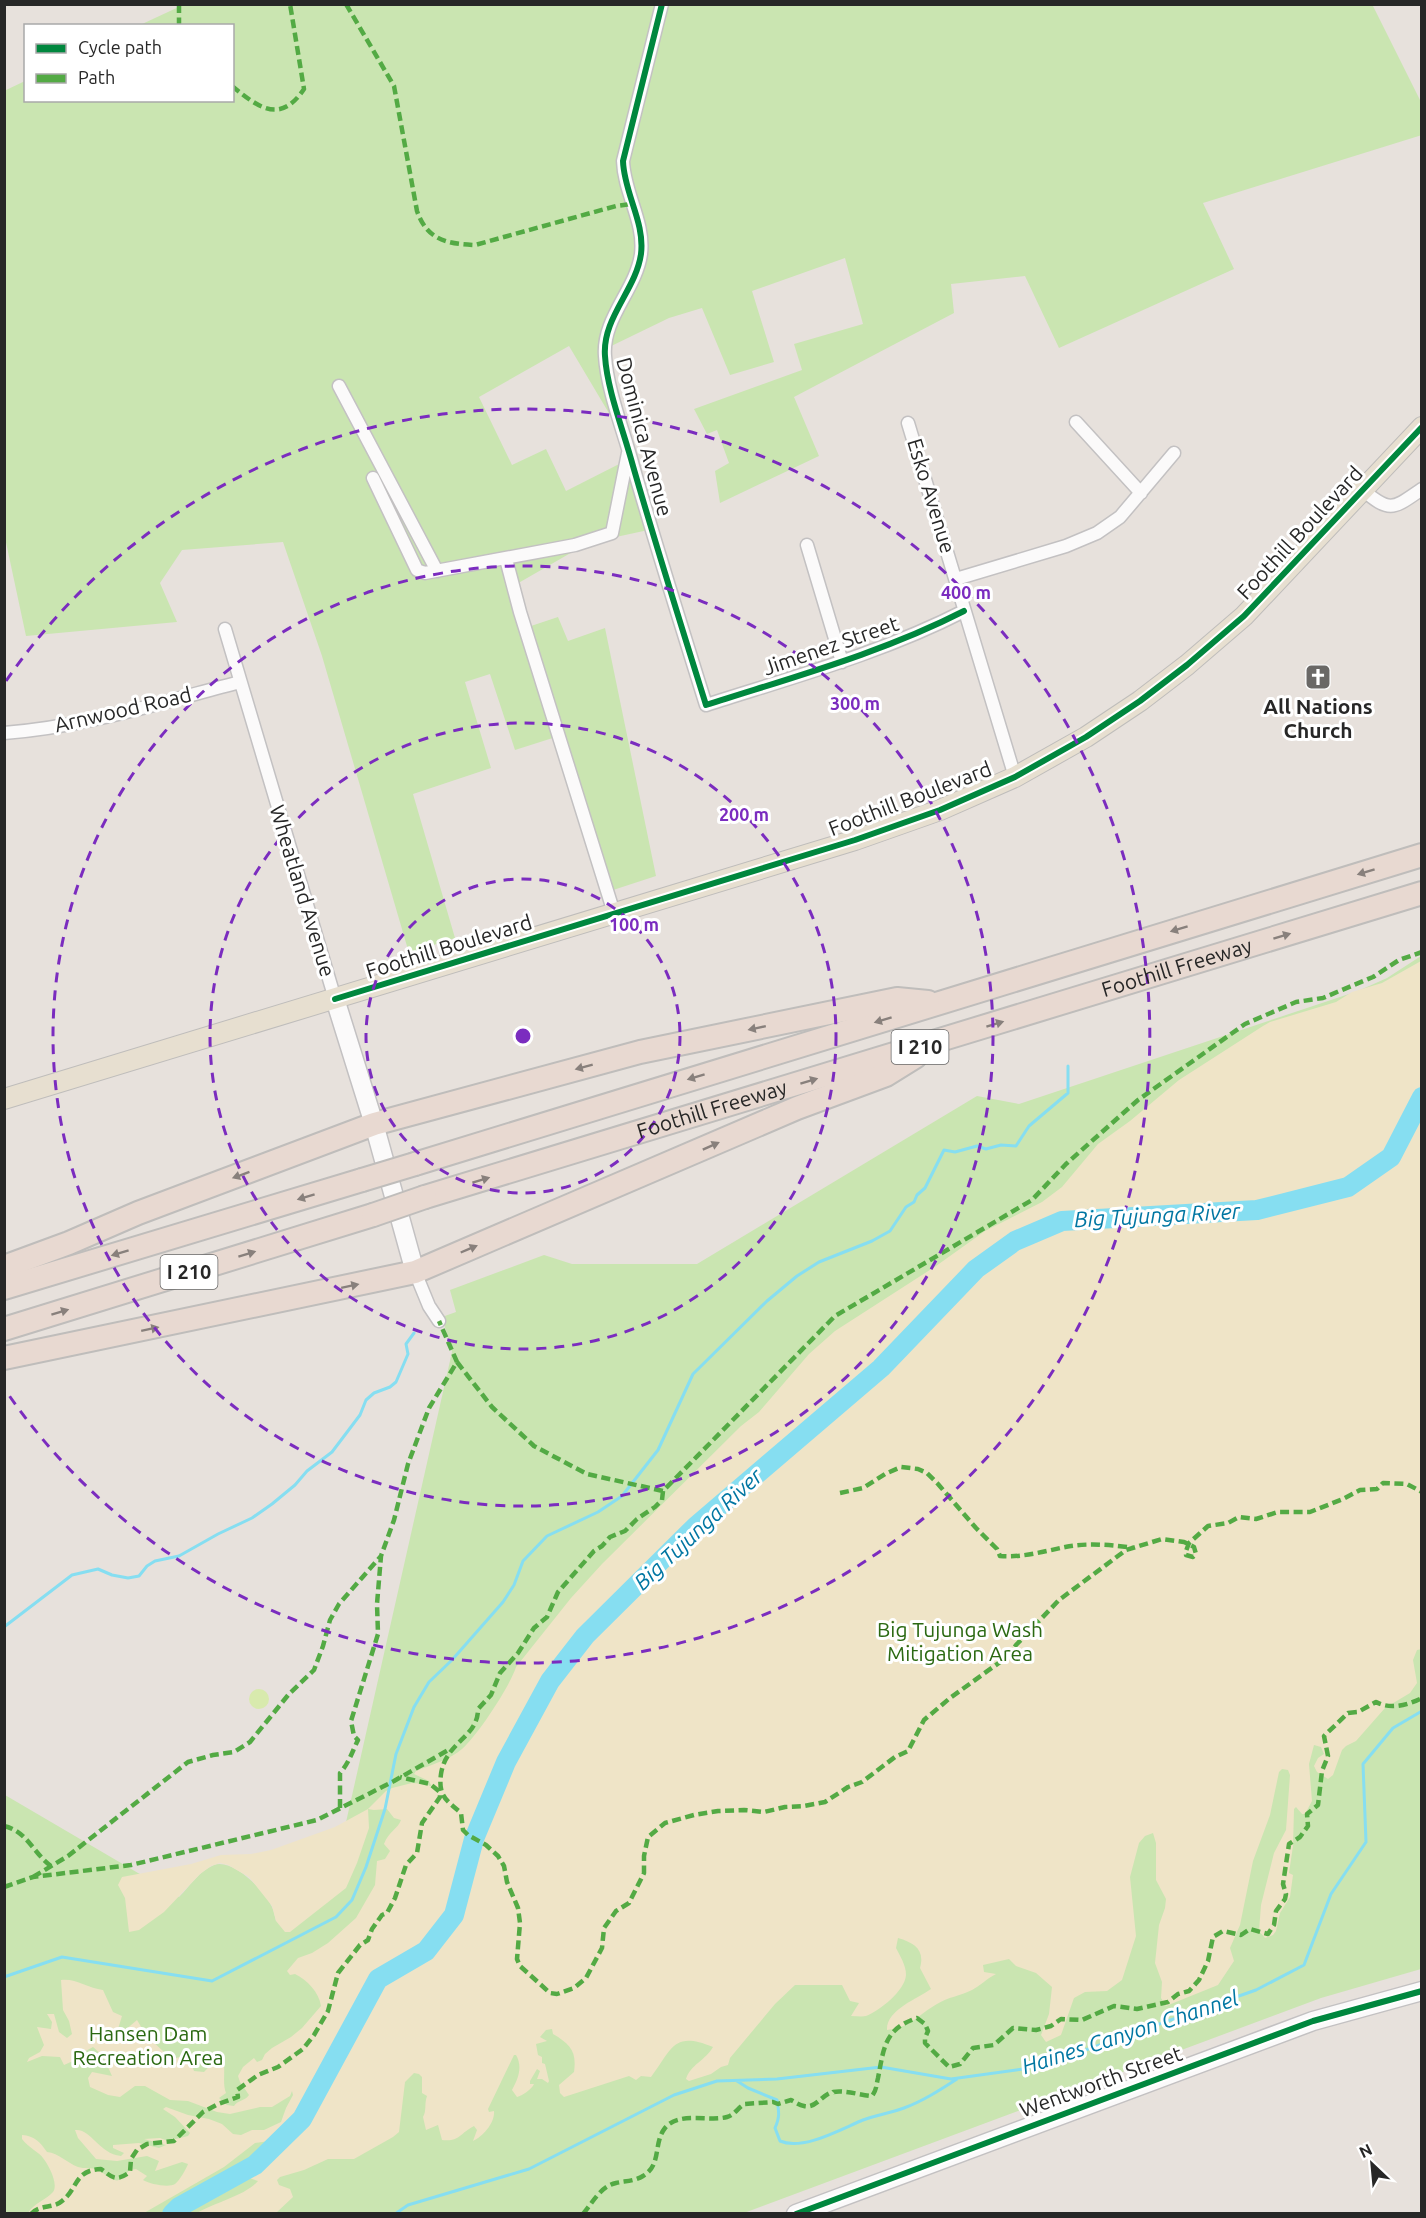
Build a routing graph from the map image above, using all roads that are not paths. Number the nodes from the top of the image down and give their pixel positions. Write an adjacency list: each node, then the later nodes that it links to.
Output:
1 (662, 4): 6 (street, Dominica Avenue)
2 (339, 386): 14 (street)
3 (1076, 422): 11 (street)
4 (908, 423): 15 (street, Esko Avenue)
5 (1422, 427): 10 (main road, Foothill Boulevard)
6 (629, 450): 13 (street); 20 (street, Dominica Avenue)
7 (1174, 453): 11 (street)
8 (374, 478): 14 (street)
9 (1422, 489): 10 (street)
10 (1363, 490): 22 (main road, Foothill Boulevard)
11 (1141, 493): 15 (street)
12 (807, 546): 18 (street)
13 (506, 559): 14 (street); 25 (street)
14 (437, 571)
15 (956, 579): 16 (street, Esko Avenue)
16 (964, 611): 18 (street, Jimenez Street); 22 (street, Esko Avenue)
17 (225, 629): 19 (street, Wheatland Avenue)
18 (842, 662): 20 (street, Jimenez Street)
19 (240, 682): 21 (street, Arnwood Road); 26 (street, Wheatland Avenue)
20 (706, 705)
21 (4, 734)
22 (1015, 777): 25 (main road, Foothill Boulevard)
23 (1422, 855): 27 (highway, Foothill Freeway / I 210, one-way to 27)
24 (1418, 894): 28 (highway, Foothill Freeway / I 210, one-way to 24)
25 (614, 913): 26 (main road, Foothill Boulevard)
26 (334, 999): 29 (main road, Foothill Boulevard); 30 (main road, Wheatland Avenue)
27 (939, 1003): 30 (highway, one-way to 30); 33 (highway, Foothill Freeway / I 210, one-way to 33, bridge)
28 (940, 1041): 32 (highway, one-way to 28); 35 (highway, Foothill Freeway / I 210, one-way to 28, bridge)
29 (4, 1099)
30 (374, 1124): 31 (highway, one-way to 31); 32 (main road, Wheatland Avenue)
31 (4, 1267)
32 (416, 1272): 34 (street, Wheatland Avenue); 36 (highway, one-way to 32)
33 (4, 1288)
34 (439, 1321)
35 (4, 1329)
36 (4, 1358)
37 (1422, 1990): 38 (main road, Wentworth Street)
38 (796, 2214)

